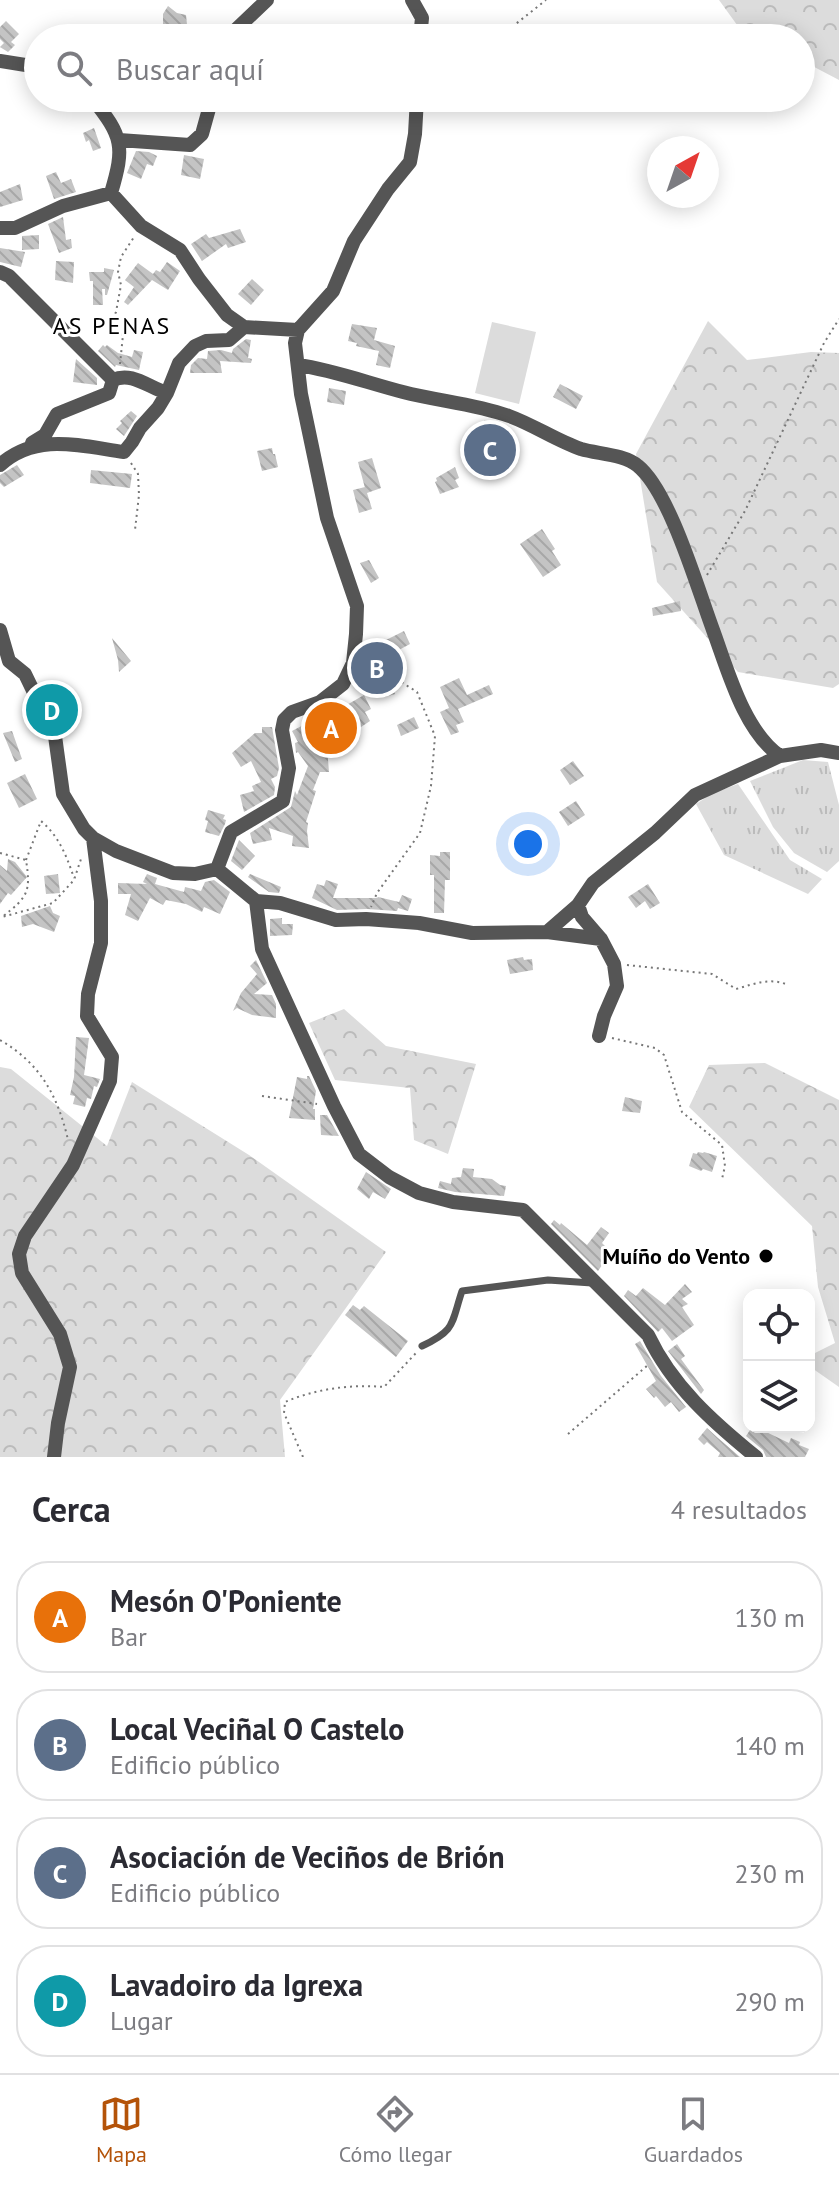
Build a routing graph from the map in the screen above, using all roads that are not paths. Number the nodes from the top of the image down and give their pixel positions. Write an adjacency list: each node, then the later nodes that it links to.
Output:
1 (267, 0): 3 (street)
2 (412, 0): 4 (street)
3 (242, 24)
4 (421, 24)
5 (0, 61): 6 (street)
6 (24, 65)
7 (104, 112): 10 (street)
8 (208, 112): 10 (street)
9 (416, 112): 15 (street)
10 (119, 140): 11 (street)
11 (111, 193): 12 (street); 14 (street)
12 (0, 228)
13 (0, 272): 17 (street)
14 (244, 327): 15 (street); 18 (street)
15 (298, 330): 16 (street)
16 (298, 365): 24 (street); 26 (street)
17 (116, 379): 18 (street); 19 (street)
18 (167, 393): 19 (street)
19 (22, 451): 20 (street)
20 (0, 465)
21 (0, 630): 22 (street)
22 (5, 664): 25 (street)
23 (839, 753): 24 (street)
24 (780, 756): 28 (street)
25 (93, 838): 26 (street); 34 (street)
26 (217, 869): 27 (street)
27 (256, 901): 29 (street); 32 (street)
28 (578, 905): 29 (street); 30 (street)
29 (547, 932): 30 (street)
30 (601, 939): 31 (street)
31 (599, 1036)
32 (594, 1283): 33 (lane); 35 (street)
33 (422, 1346)
34 (54, 1457)
35 (756, 1457)

